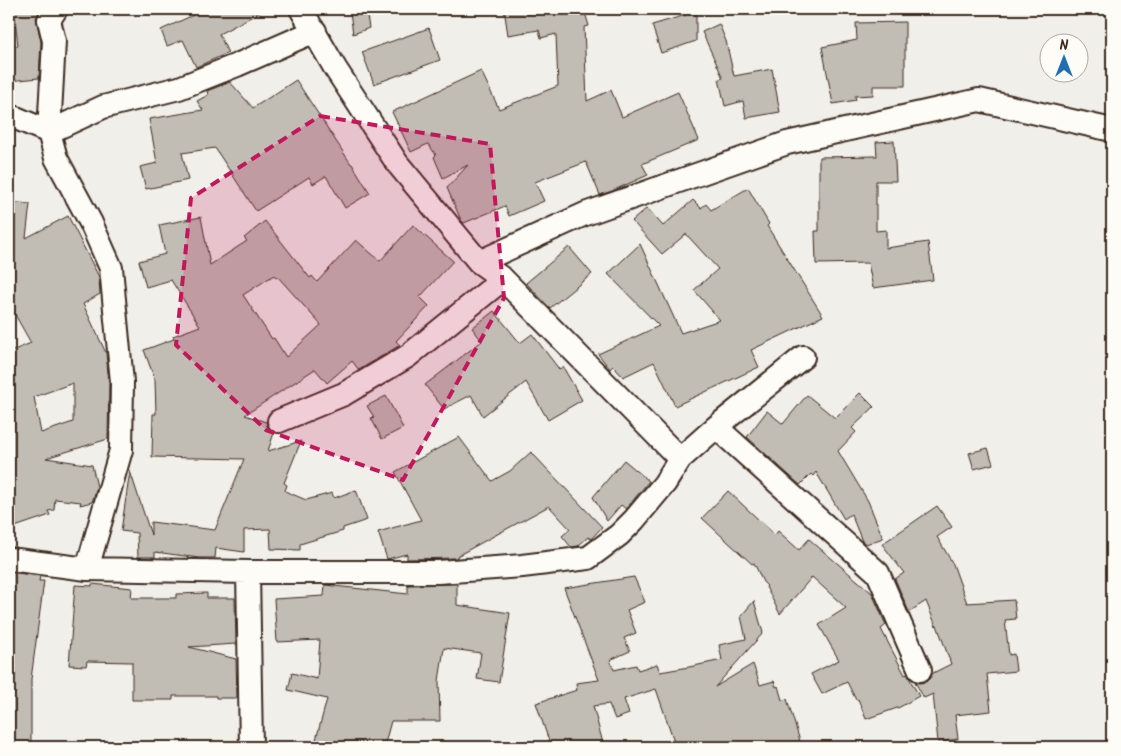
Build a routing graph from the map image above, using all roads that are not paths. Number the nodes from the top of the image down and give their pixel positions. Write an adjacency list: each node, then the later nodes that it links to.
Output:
1 (56, 9): 6 (street)
2 (301, 9): 3 (street)
3 (315, 31): 6 (street); 7 (street)
4 (9, 115): 6 (street)
5 (1112, 130): 7 (street)
6 (49, 132): 14 (street)
7 (479, 262): 8 (street)
8 (503, 279): 10 (street); 12 (street)
9 (803, 356): 11 (street)
10 (279, 421)
11 (716, 428): 12 (street); 16 (street)
12 (680, 459): 15 (street)
13 (9, 559): 14 (street)
14 (87, 569): 15 (street)
15 (248, 572): 17 (street)
16 (920, 670)
17 (251, 747)

